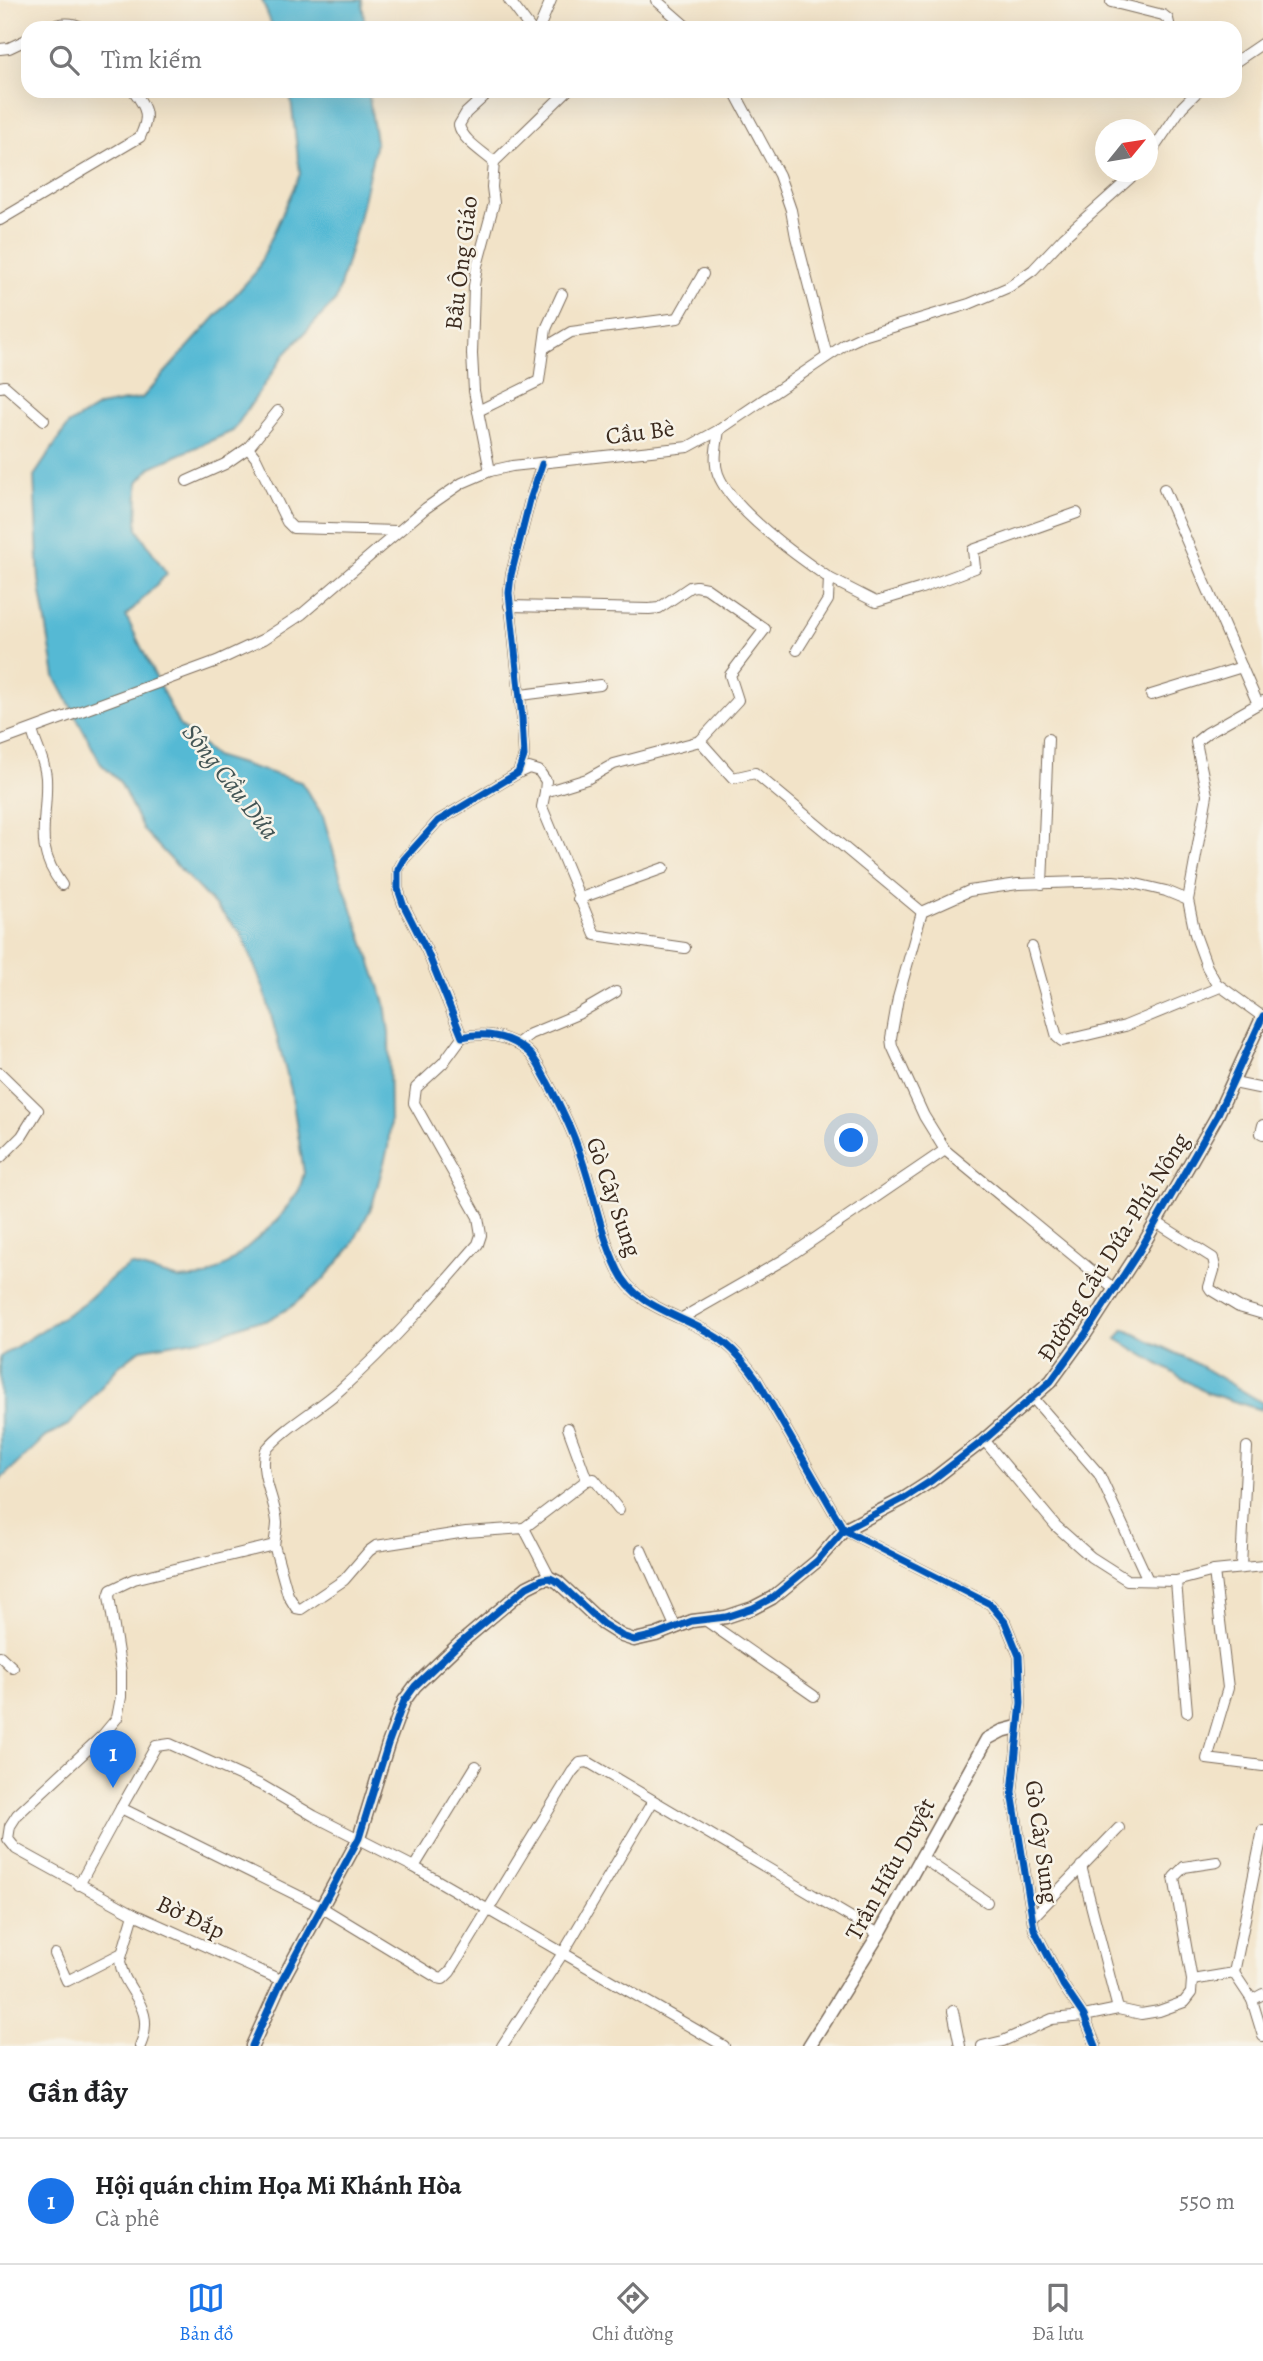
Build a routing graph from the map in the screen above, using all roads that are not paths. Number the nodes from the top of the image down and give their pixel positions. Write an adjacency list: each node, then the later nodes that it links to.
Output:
1 (509, 0): 5 (street)
2 (551, 0): 6 (street)
3 (656, 0): 7 (street)
4 (1111, 2): 8 (street)
5 (525, 21)
6 (541, 21)
7 (680, 21)
8 (1168, 21)
9 (21, 42): 11 (street)
10 (1263, 43): 12 (street)
11 (0, 49)
12 (1242, 57)
13 (139, 98): 21 (street)
14 (482, 98): 19 (street)
15 (560, 98): 19 (street)
16 (738, 98): 25 (street)
17 (1191, 98): 18 (street)
18 (1158, 141)
19 (494, 162): 28 (street, Bầu Ông Giáo)
20 (1126, 182): 25 (street, Cầu Bè)
21 (0, 220)
22 (703, 274): 24 (street)
23 (562, 294): 24 (street)
24 (544, 348): 28 (street)
25 (827, 356): 30 (street, Cầu Bè)
26 (0, 387): 29 (street)
27 (278, 411): 31 (street)
28 (478, 411): 33 (street, Bầu Ông Giáo)
29 (44, 420)
30 (719, 430): 32 (street, Cầu Bè); 38 (street)
31 (248, 448): 34 (street); 37 (street)
32 (542, 464): 33 (street, Cầu Bè); 39 (street)
33 (490, 471): 37 (street, Cầu Bè)
34 (187, 481)
35 (1164, 489): 41 (street)
36 (1077, 513): 38 (street)
37 (397, 531): 46 (street, Cầu Bè)
38 (829, 578): 40 (street)
39 (509, 606): 43 (street); 49 (street)
40 (797, 650)
41 (1242, 667): 44 (street); 45 (street)
42 (600, 685): 43 (street)
43 (521, 695): 50 (street)
44 (1152, 695)
45 (1260, 702): 56 (street)
46 (36, 728): 48 (street); 54 (street)
47 (1048, 739): 53 (street)
48 (0, 741)
49 (700, 741): 51 (street); 57 (street)
50 (518, 773): 51 (street); 63 (street)
51 (545, 792): 55 (street)
52 (664, 868): 55 (street)
53 (1042, 884): 56 (street); 57 (street)
54 (62, 885)
55 (578, 899): 59 (street)
56 (1188, 900): 60 (street)
57 (922, 912): 70 (street)
58 (1032, 947): 60 (street)
59 (685, 948)
60 (1220, 988): 62 (street)
61 (616, 992): 64 (street)
62 (1263, 1017): 66 (street, Đường Cầu Dứa-Phú Nông)
63 (462, 1037): 64 (street, Gò Cây Sung); 84 (street)
64 (517, 1044): 75 (street, Gò Cây Sung)
65 (1, 1076): 71 (street)
66 (1234, 1083): 67 (street); 72 (street, Đường Cầu Dứa-Phú Nông)
67 (1263, 1089)
68 (1263, 1125): 69 (street)
69 (1263, 1134)
70 (945, 1150): 73 (street); 75 (street)
71 (0, 1158)
72 (1156, 1222): 73 (street, Đường Cầu Dứa-Phú Nông); 74 (street)
73 (1114, 1289): 76 (street, Đường Cầu Dứa-Phú Nông)
74 (1263, 1314)
75 (682, 1318): 83 (street, Gò Cây Sung)
76 (1032, 1397): 78 (street, Đường Cầu Dứa-Phú Nông); 90 (street)
77 (568, 1427): 80 (street)
78 (984, 1440): 83 (street, Đường Cầu Dứa-Phú Nông); 90 (street)
79 (1247, 1447): 87 (street)
80 (587, 1480): 81 (street); 82 (street)
81 (620, 1510)
82 (523, 1528): 84 (street); 89 (street)
83 (844, 1530): 92 (street, Đường Cầu Dứa-Phú Nông); 98 (street, Gò Cây Sung)
84 (274, 1545): 105 (street)
85 (641, 1550): 93 (street)
86 (1263, 1566): 87 (street)
87 (1241, 1567): 88 (street)
88 (1214, 1571): 91 (street); 100 (street)
89 (550, 1578): 93 (street, Đường Cầu Dứa-Phú Nông); 106 (street)
90 (1148, 1580): 91 (street)
91 (1176, 1581): 97 (street)
92 (705, 1620): 93 (street, Đường Cầu Dứa-Phú Nông); 96 (street)
93 (675, 1626)
94 (0, 1656): 95 (street)
95 (13, 1668)
96 (814, 1696)
97 (1187, 1712)
98 (1017, 1727): 107 (street, Trần Hữu Duyệt); 116 (street, Gò Cây Sung)
99 (476, 1766): 110 (street)
100 (1263, 1766)
101 (653, 1801): 114 (street); 117 (street); 119 (street)
102 (121, 1808): 106 (street); 111 (street); 113 (street)
103 (1119, 1828): 109 (street)
104 (1263, 1829): 121 (street)
105 (4, 1836): 111 (street)
106 (359, 1838): 110 (street); 113 (street)
107 (921, 1857): 112 (street); 117 (street, Trần Hữu Duyệt)
108 (1217, 1862): 122 (street)
109 (1081, 1866): 116 (street); 126 (street)
110 (414, 1867): 114 (street)
111 (79, 1885): 115 (street)
112 (988, 1902)
113 (321, 1907): 114 (street); 123 (street)
114 (488, 1909): 119 (street)
115 (134, 1914): 118 (street, Bờ Đắp); 123 (street, Bờ Đắp)
116 (1033, 1917): 128 (street, Gò Cây Sung)
117 (879, 1934): 134 (street, Trần Hữu Duyệt)
118 (122, 1953): 120 (street); 130 (street)
119 (563, 1953): 132 (street); 133 (street)
120 (55, 1954)
121 (1234, 1973): 122 (street); 125 (street)
122 (1192, 1980): 126 (street)
123 (283, 1981): 131 (street)
124 (1263, 1994): 125 (street)
125 (1252, 2000): 129 (street)
126 (1118, 2009): 128 (street)
127 (953, 2011): 135 (street)
128 (1084, 2016): 136 (street); 137 (street, Gò Cây Sung)
129 (1263, 2036)
130 (140, 2046)
131 (252, 2046)
132 (502, 2046)
133 (724, 2046)
134 (809, 2046)
135 (960, 2046)
136 (982, 2046)
137 (1096, 2046)

